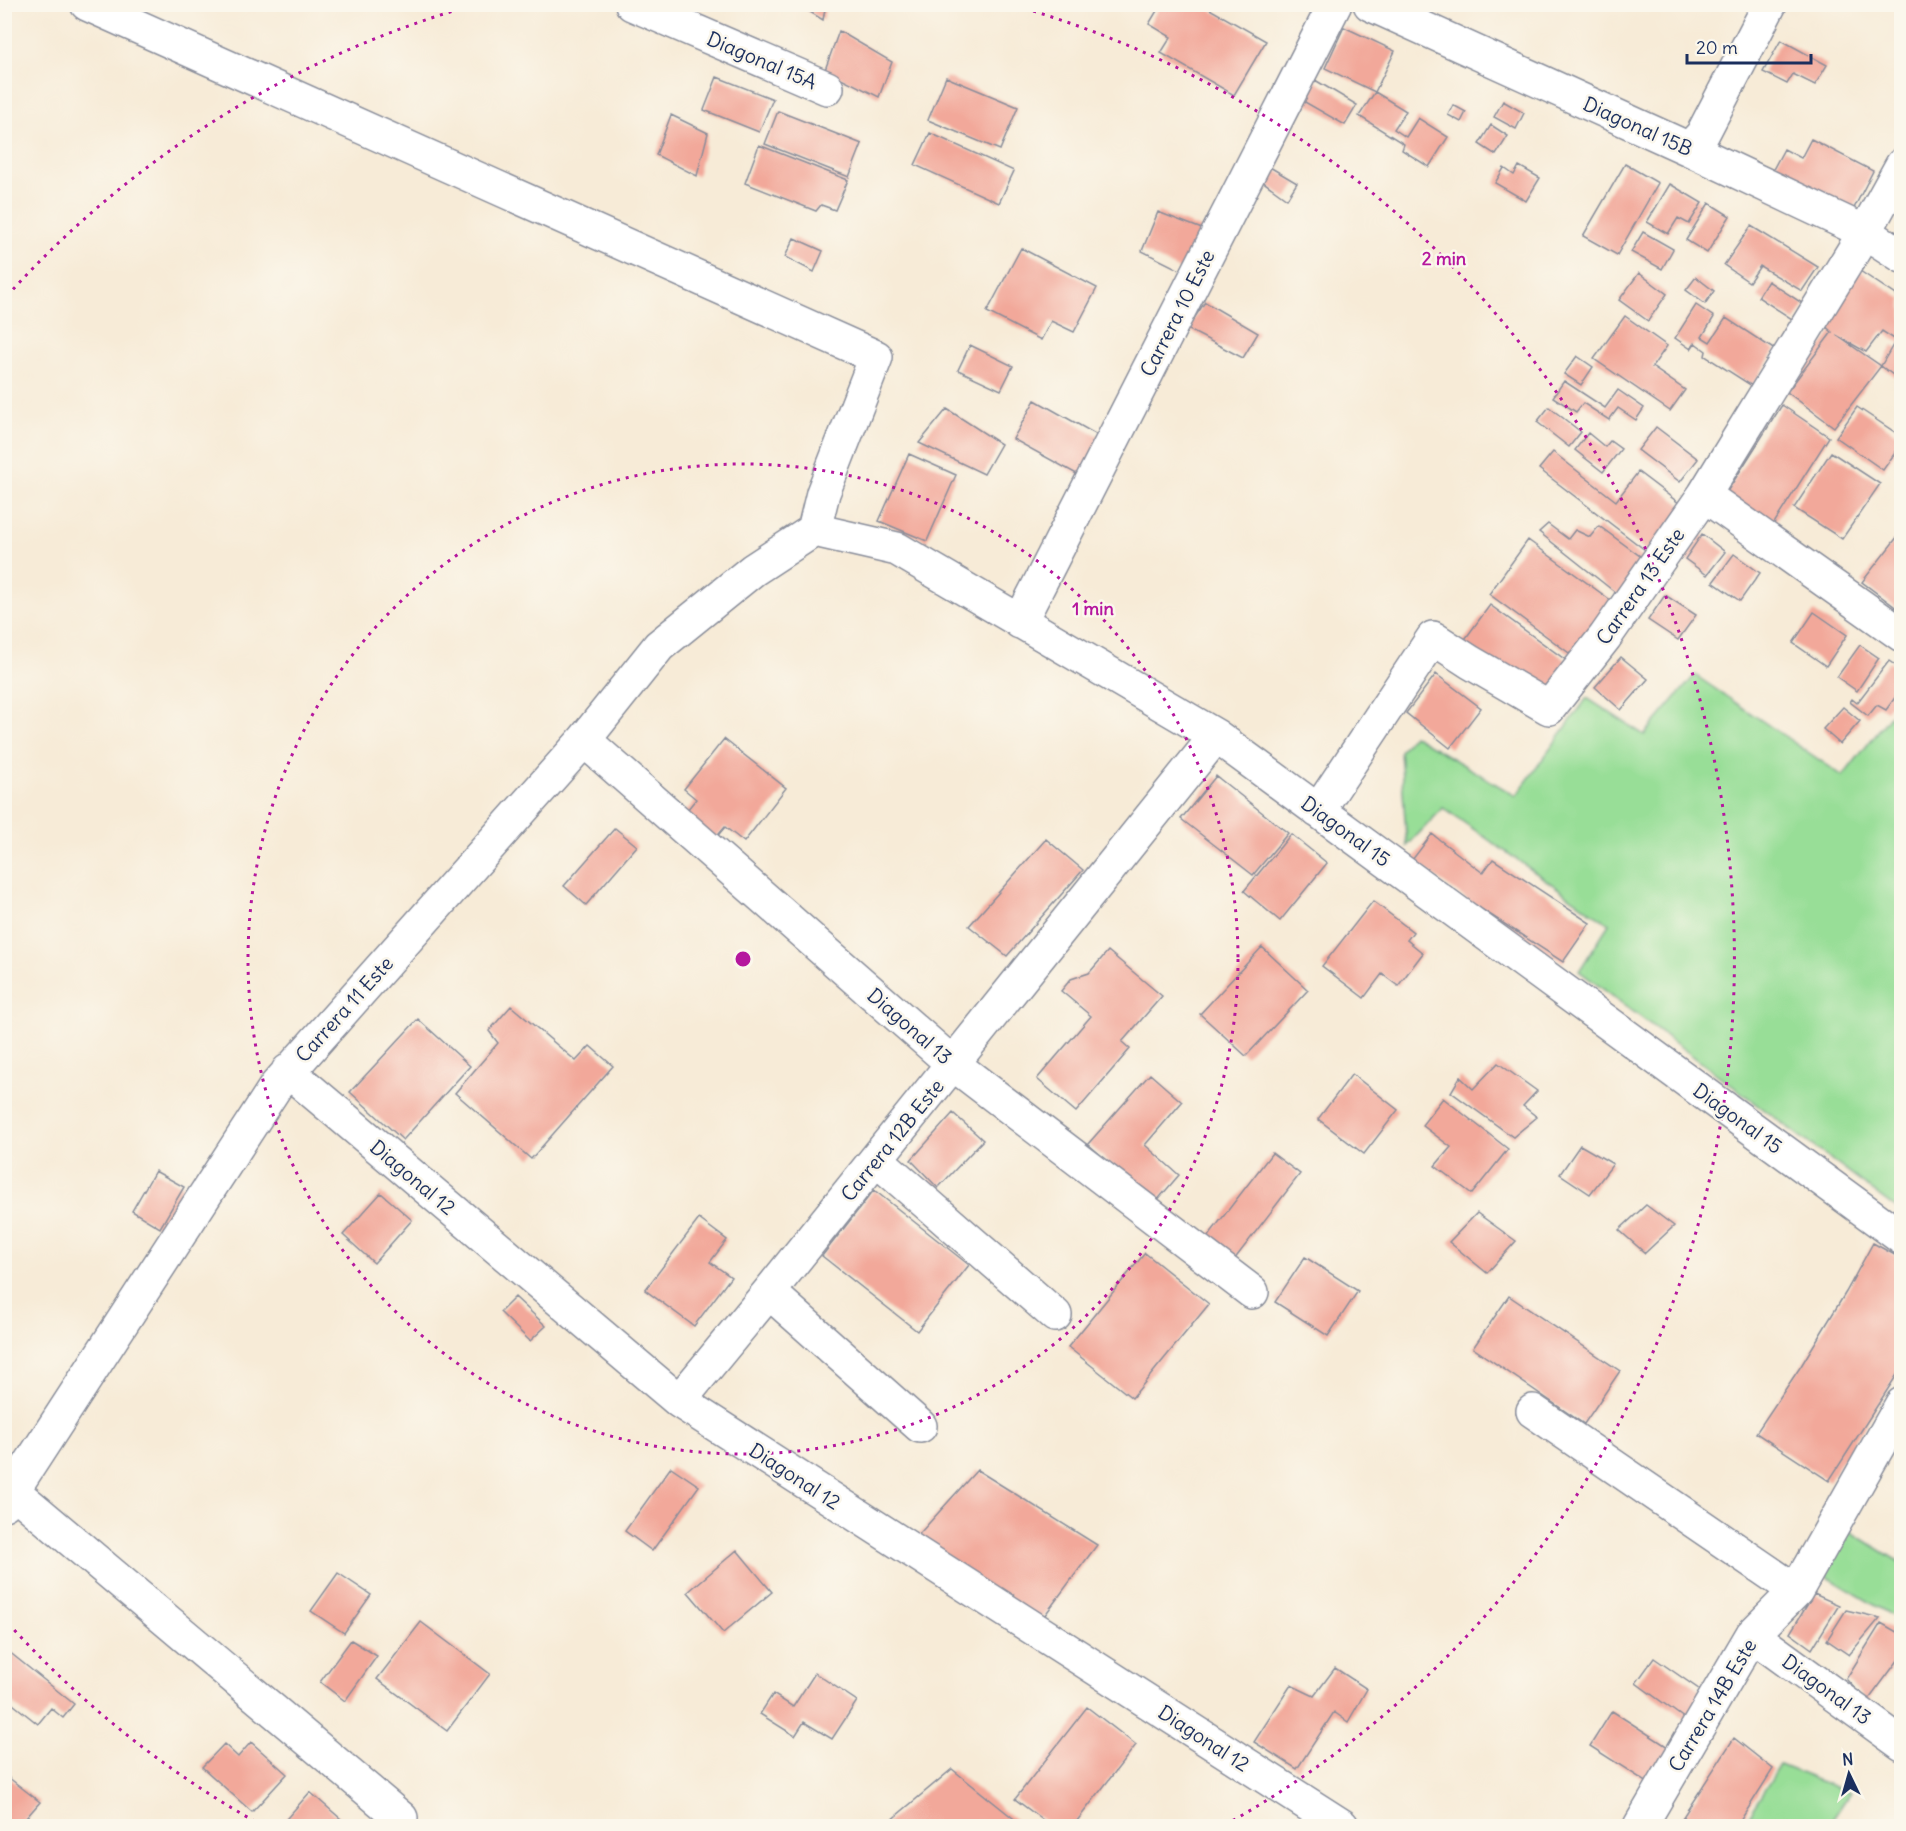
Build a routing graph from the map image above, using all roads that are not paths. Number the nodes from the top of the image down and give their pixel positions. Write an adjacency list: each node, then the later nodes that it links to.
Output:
1 (87, 4): 12 (street)
2 (632, 4): 6 (street, Diagonal 15A)
3 (1335, 4): 13 (street, Carrera 10 Este)
4 (1370, 4): 7 (street, Diagonal 15B)
5 (1770, 4): 7 (street)
6 (827, 88)
7 (1689, 149): 9 (street, Diagonal 15B)
8 (1902, 165): 9 (street, Carrera 13 Este)
9 (1865, 232): 10 (street, Diagonal 15B); 11 (street, Carrera 13 Este)
10 (1902, 256)
11 (1704, 495): 14 (street); 17 (street, Carrera 13 Este)
12 (814, 530): 13 (street, Diagonal 15); 16 (street, Carrera 11 Este)
13 (1020, 622): 15 (street, Diagonal 15)
14 (1902, 635)
15 (1216, 736): 17 (street, Diagonal 15); 18 (street, Carrera 12B Este)
16 (584, 740): 18 (street, Diagonal 13); 19 (street, Carrera 11 Este)
17 (1318, 811): 21 (street, Diagonal 15)
18 (953, 1064): 20 (street, Carrera 12B Este); 23 (street, Diagonal 13)
19 (288, 1071): 25 (street, Diagonal 12); 29 (street, Carrera 11 Este)
20 (876, 1159): 22 (street, Carrera 12B Este); 24 (street)
21 (1902, 1238)
22 (769, 1292): 25 (street, Carrera 12B Este); 28 (street)
23 (1252, 1292)
24 (1054, 1315)
25 (679, 1401): 34 (street, Diagonal 12)
26 (1902, 1404): 30 (street, Carrera 14B Este)
27 (1533, 1411): 30 (street)
28 (920, 1426)
29 (9, 1497): 33 (street)
30 (1796, 1591): 31 (street, Carrera 14B Este)
31 (1752, 1635): 32 (street, Diagonal 13); 35 (street, Carrera 14B Este)
32 (1902, 1743)
33 (393, 1827)
34 (1342, 1827)
35 (1640, 1827)

